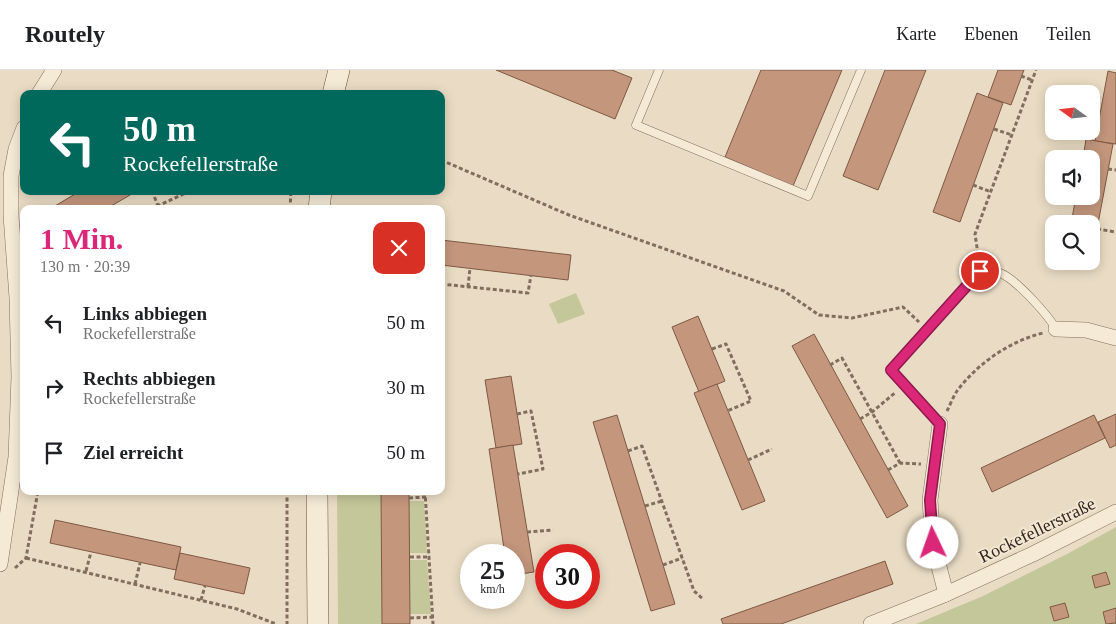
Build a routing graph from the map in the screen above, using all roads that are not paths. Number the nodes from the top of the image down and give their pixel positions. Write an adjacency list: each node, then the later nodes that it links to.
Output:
1 (54, 70): 5 (street)
2 (339, 70): 6 (main road)
3 (659, 70): 4 (lane)
4 (861, 70)
5 (42, 90)
6 (334, 90)
7 (20, 138): 13 (street)
8 (1056, 330): 9 (street); 10 (lane)
9 (1116, 338)
10 (940, 424): 14 (street)
11 (317, 495): 15 (main road)
12 (1116, 512): 14 (street, Rockefellerstraße)
13 (7, 567)
14 (946, 594): 16 (street, Rockefellerstraße)
15 (318, 624)
16 (871, 624)

